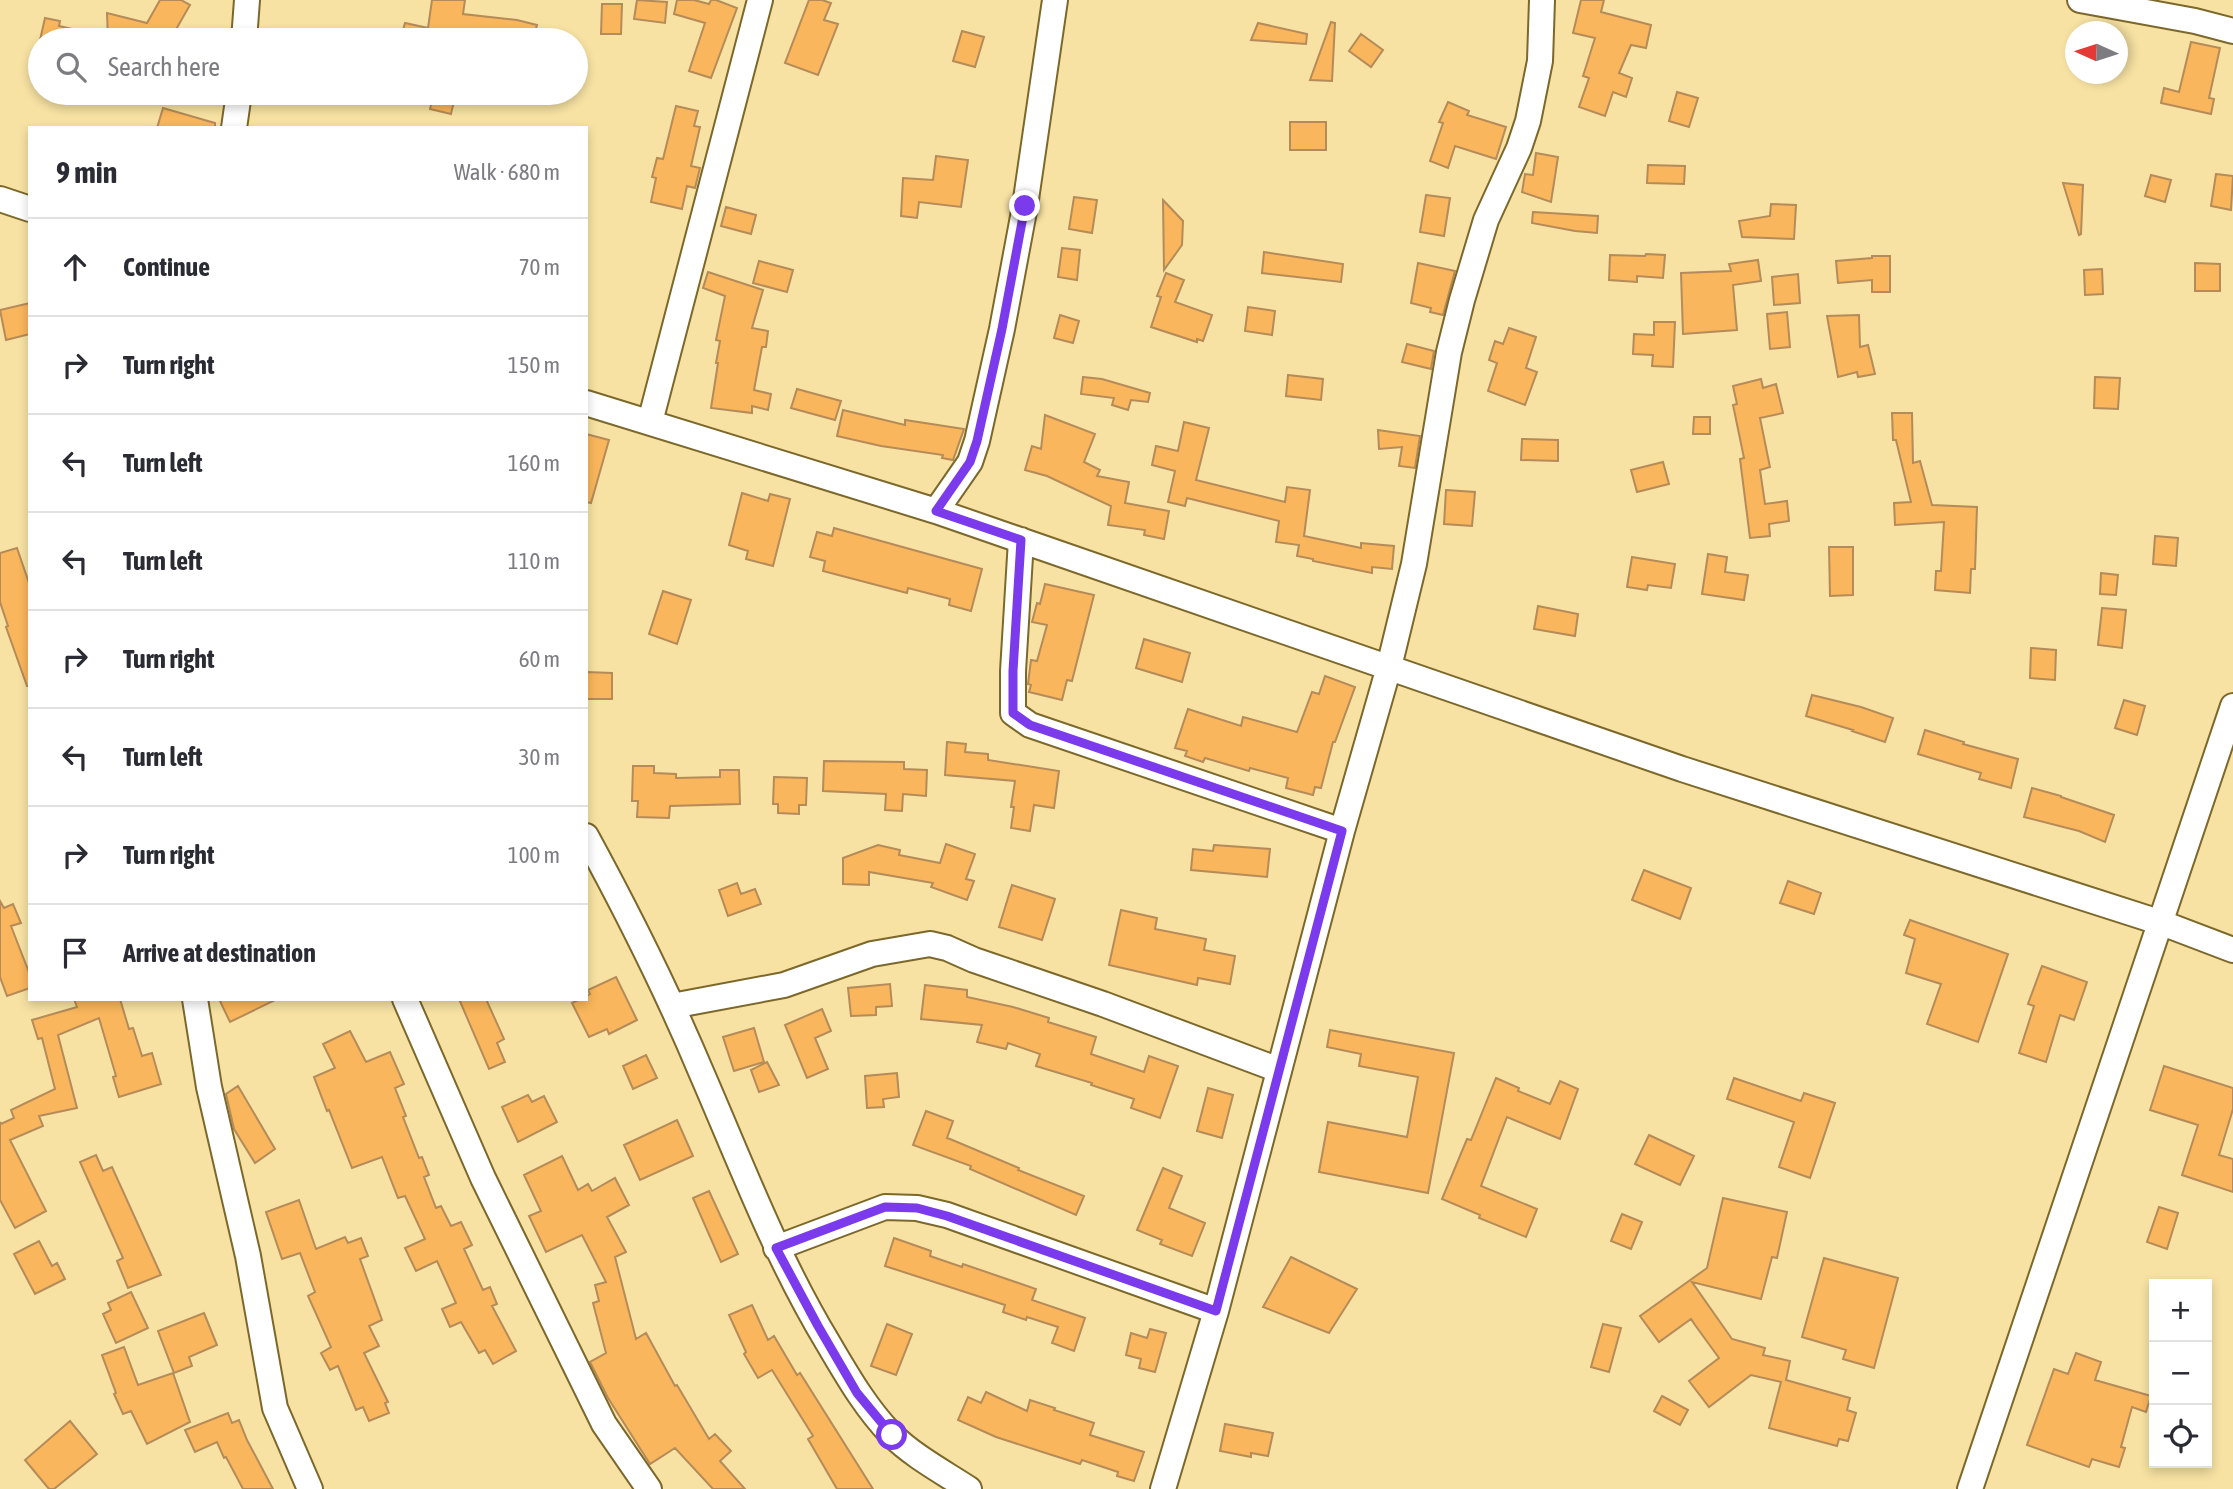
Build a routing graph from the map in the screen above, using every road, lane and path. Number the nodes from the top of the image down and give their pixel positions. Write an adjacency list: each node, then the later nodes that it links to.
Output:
1 (247, 0): 6 (street)
2 (760, 0): 13 (street)
3 (1055, 0): 14 (street)
4 (1542, 0): 16 (street)
5 (2080, 0): 7 (street)
6 (245, 28)
7 (2233, 31)
8 (237, 105): 9 (street)
9 (234, 126)
10 (0, 199): 11 (street)
11 (28, 208)
12 (588, 404): 13 (street)
13 (650, 422): 14 (street)
14 (936, 511): 15 (street)
15 (1021, 540): 16 (street); 18 (street)
16 (1389, 667): 18 (street); 20 (street)
17 (2233, 706): 20 (street)
18 (1342, 831): 25 (street)
19 (588, 839): 24 (street)
20 (2162, 923): 21 (street); 32 (street)
21 (2233, 950)
22 (195, 1001): 28 (street)
23 (406, 1001): 29 (street)
24 (672, 1006): 25 (street); 26 (street)
25 (1279, 1070): 27 (street)
26 (776, 1248): 27 (street); 30 (street)
27 (1216, 1311): 31 (street)
28 (310, 1489)
29 (649, 1489)
30 (969, 1489)
31 (1163, 1489)
32 (1970, 1489)

